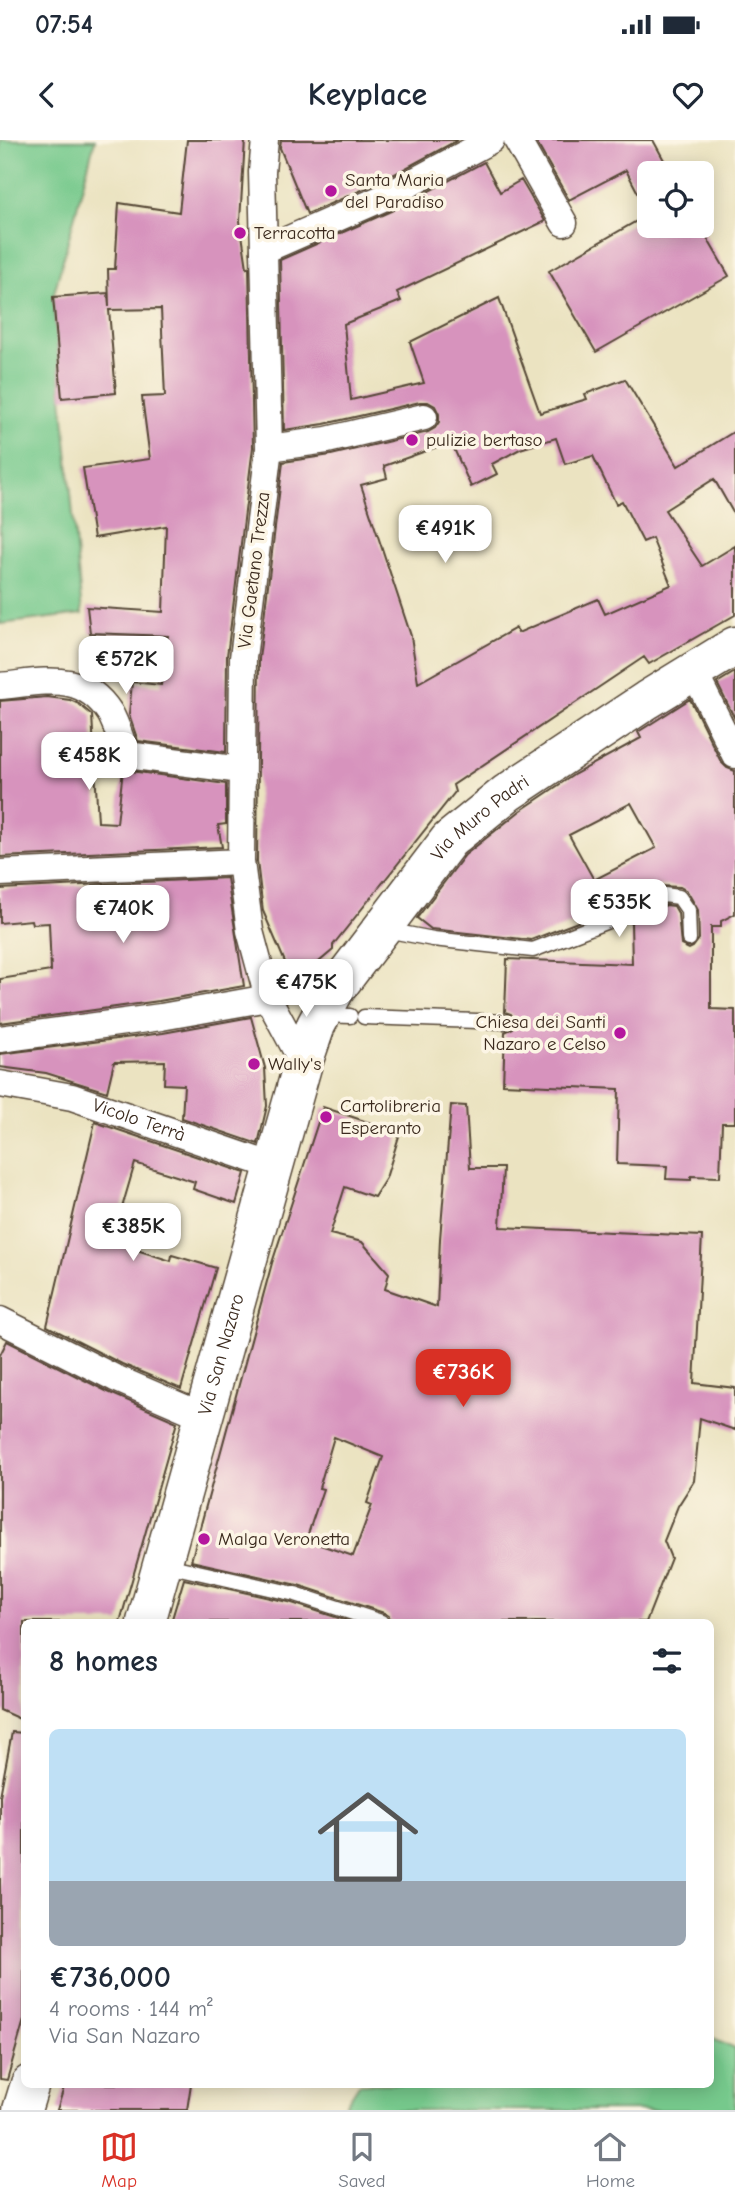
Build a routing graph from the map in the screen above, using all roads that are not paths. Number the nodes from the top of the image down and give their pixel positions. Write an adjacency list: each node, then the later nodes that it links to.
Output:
1 (265, 140): 5 (street, Via Gaetano Trezza)
2 (491, 140): 5 (street)
3 (517, 140): 4 (street)
4 (564, 223)
5 (264, 250): 7 (street, Via Gaetano Trezza)
6 (424, 417): 7 (street)
7 (269, 448): 12 (street, Via Gaetano Trezza)
8 (735, 646): 9 (main road, Via Muro Padri)
9 (694, 672): 11 (street); 15 (main road, Via Muro Padri)
10 (0, 686): 12 (street)
11 (735, 755)
12 (241, 770): 13 (street, Via Gaetano Trezza)
13 (241, 862): 14 (street); 17 (street, Via Gaetano Trezza)
14 (0, 873)
15 (381, 929): 16 (lane); 18 (main road, Via Muro Padri)
16 (690, 939)
17 (268, 998): 20 (street); 21 (street, Via Gaetano Trezza)
18 (345, 1016): 19 (lane); 21 (main road, Via Muro Padri)
19 (505, 1022)
20 (0, 1039)
21 (300, 1074): 23 (main road, Via San Nazaro)
22 (0, 1084): 23 (street, Vicolo Terrà)
23 (273, 1166): 25 (main road, Via San Nazaro)
24 (0, 1320): 25 (street)
25 (204, 1416): 26 (main road, Via San Nazaro)
26 (162, 1564): 27 (main road, Via San Nazaro); 28 (lane)
27 (146, 1619)
28 (372, 1619)
29 (29, 2088): 30 (main road)
30 (22, 2110)

